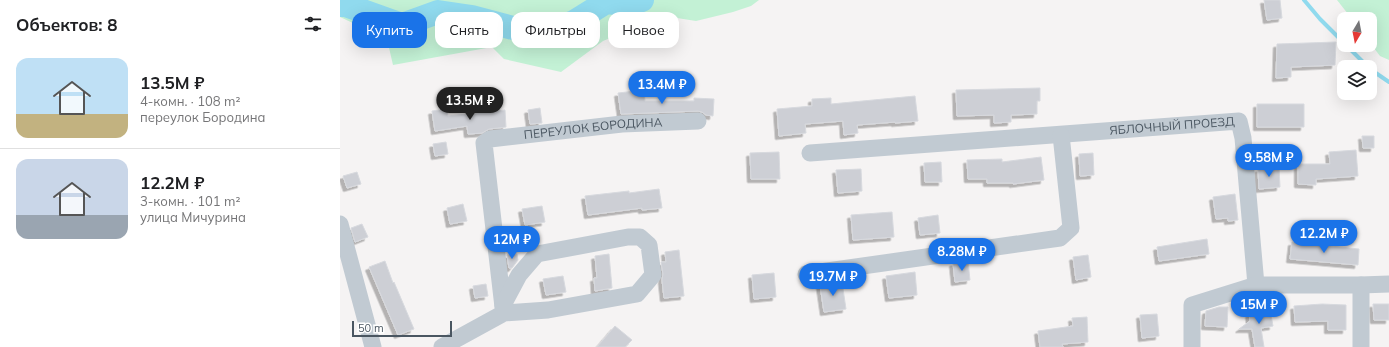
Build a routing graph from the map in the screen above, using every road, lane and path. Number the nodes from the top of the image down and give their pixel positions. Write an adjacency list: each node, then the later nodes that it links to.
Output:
1 (698, 121): 9 (street, ПЕРЕУЛОК БОРОДИНА)
2 (1061, 135): 3 (street, ЯБЛОЧНЫЙ ПРОЕЗД); 5 (street); 7 (street, ЯБЛОЧНЫЙ ПРОЕЗД)
3 (810, 153)
4 (340, 224): 10 (street)
5 (806, 274)
6 (1389, 284): 8 (street)
7 (1256, 285): 8 (street); 12 (street)
8 (1361, 285): 13 (street)
9 (504, 309): 9 (street); 11 (street)
10 (373, 347)
11 (442, 347)
12 (1192, 347)
13 (1361, 347)

